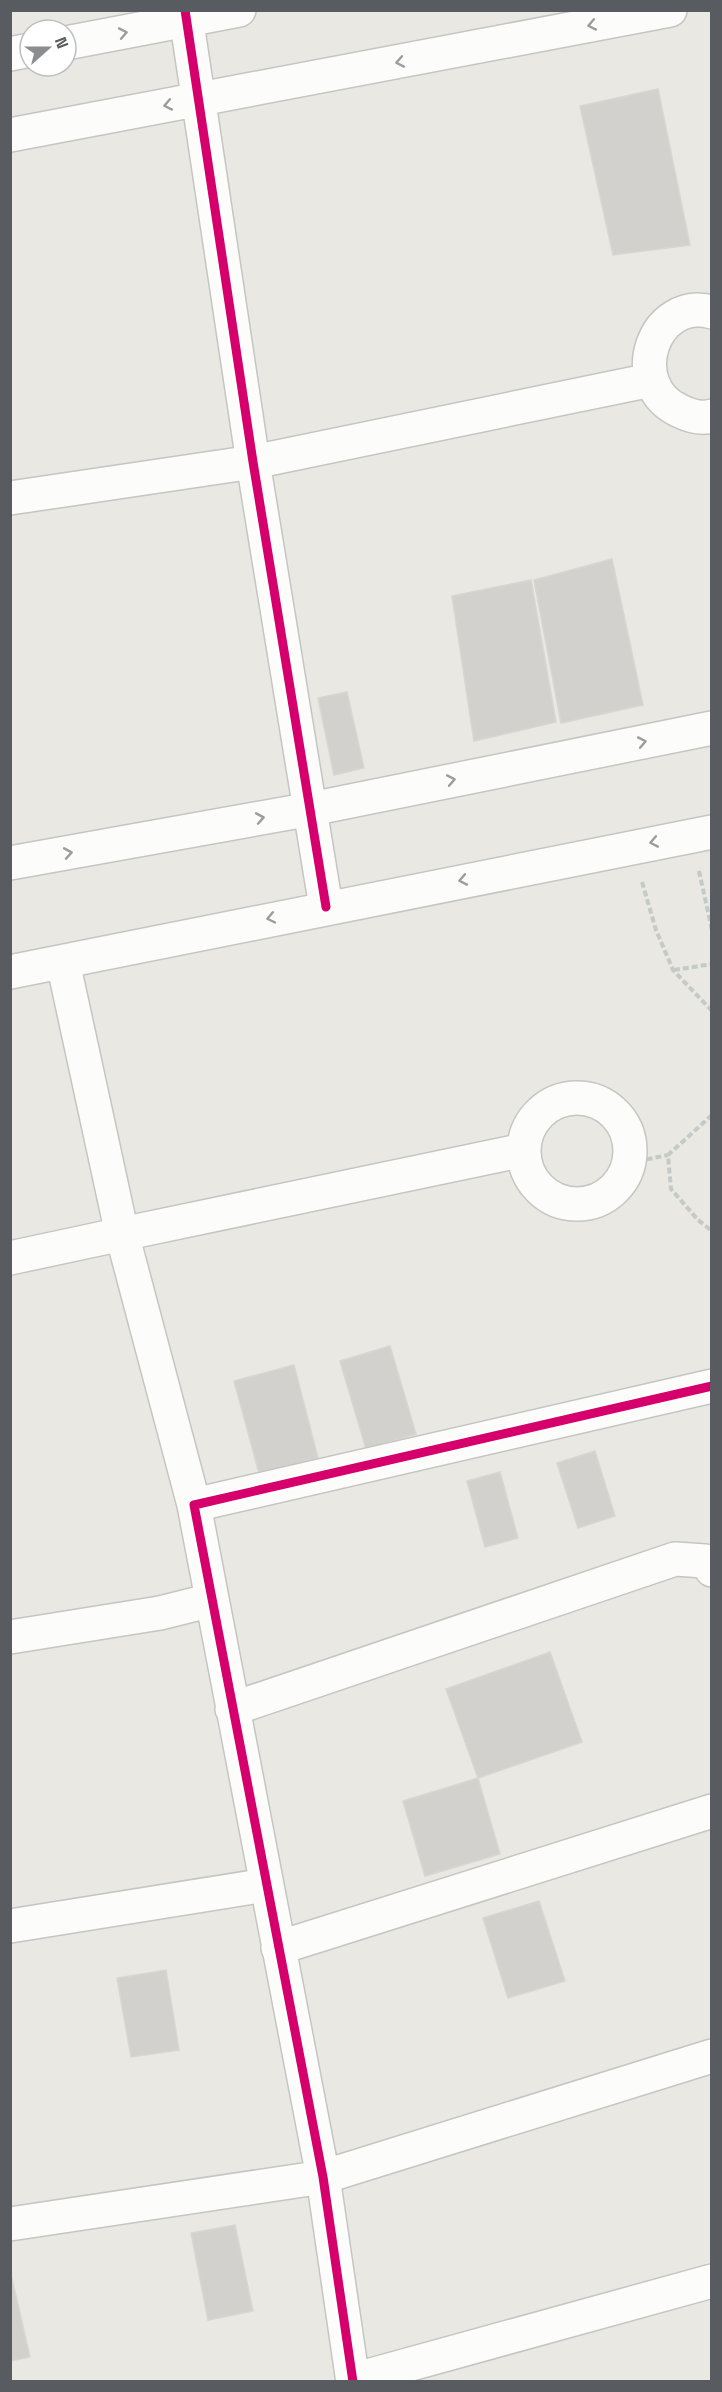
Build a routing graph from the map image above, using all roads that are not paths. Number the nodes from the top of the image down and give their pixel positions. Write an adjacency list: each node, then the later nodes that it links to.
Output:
1 (239, 10): 3 (street)
2 (670, 10): 5 (street, one-way to 5)
3 (186, 16): 4 (street, one-way to 3); 5 (street)
4 (78, 40)
5 (200, 99): 6 (street, one-way to 6); 10 (street)
6 (10, 135)
7 (711, 312): 8 (street)
8 (651, 380): 9 (street); 10 (street)
9 (711, 416)
10 (253, 462): 11 (street); 13 (street)
11 (10, 498)
12 (711, 728): 13 (street, one-way to 12)
13 (310, 809): 15 (street, one-way to 13); 16 (street)
14 (702, 833): 16 (street, one-way to 16)
15 (10, 863)
16 (326, 907): 17 (street, one-way to 17)
17 (63, 962): 18 (street); 20 (street)
18 (10, 972)
19 (524, 1150): 19 (street); 20 (street)
20 (122, 1234): 21 (street); 23 (street)
21 (10, 1258)
22 (711, 1386): 23 (street)
23 (194, 1505): 25 (street)
24 (711, 1570): 27 (street)
25 (212, 1600): 26 (street); 27 (street)
26 (10, 1636)
27 (232, 1709): 29 (street)
28 (711, 1811): 31 (street)
29 (266, 1886): 30 (street); 31 (street)
30 (10, 1926)
31 (278, 1948): 33 (street)
32 (711, 2056): 33 (street)
33 (323, 2177): 34 (street); 36 (street)
34 (10, 2224)
35 (711, 2281): 36 (street)
36 (353, 2381)

